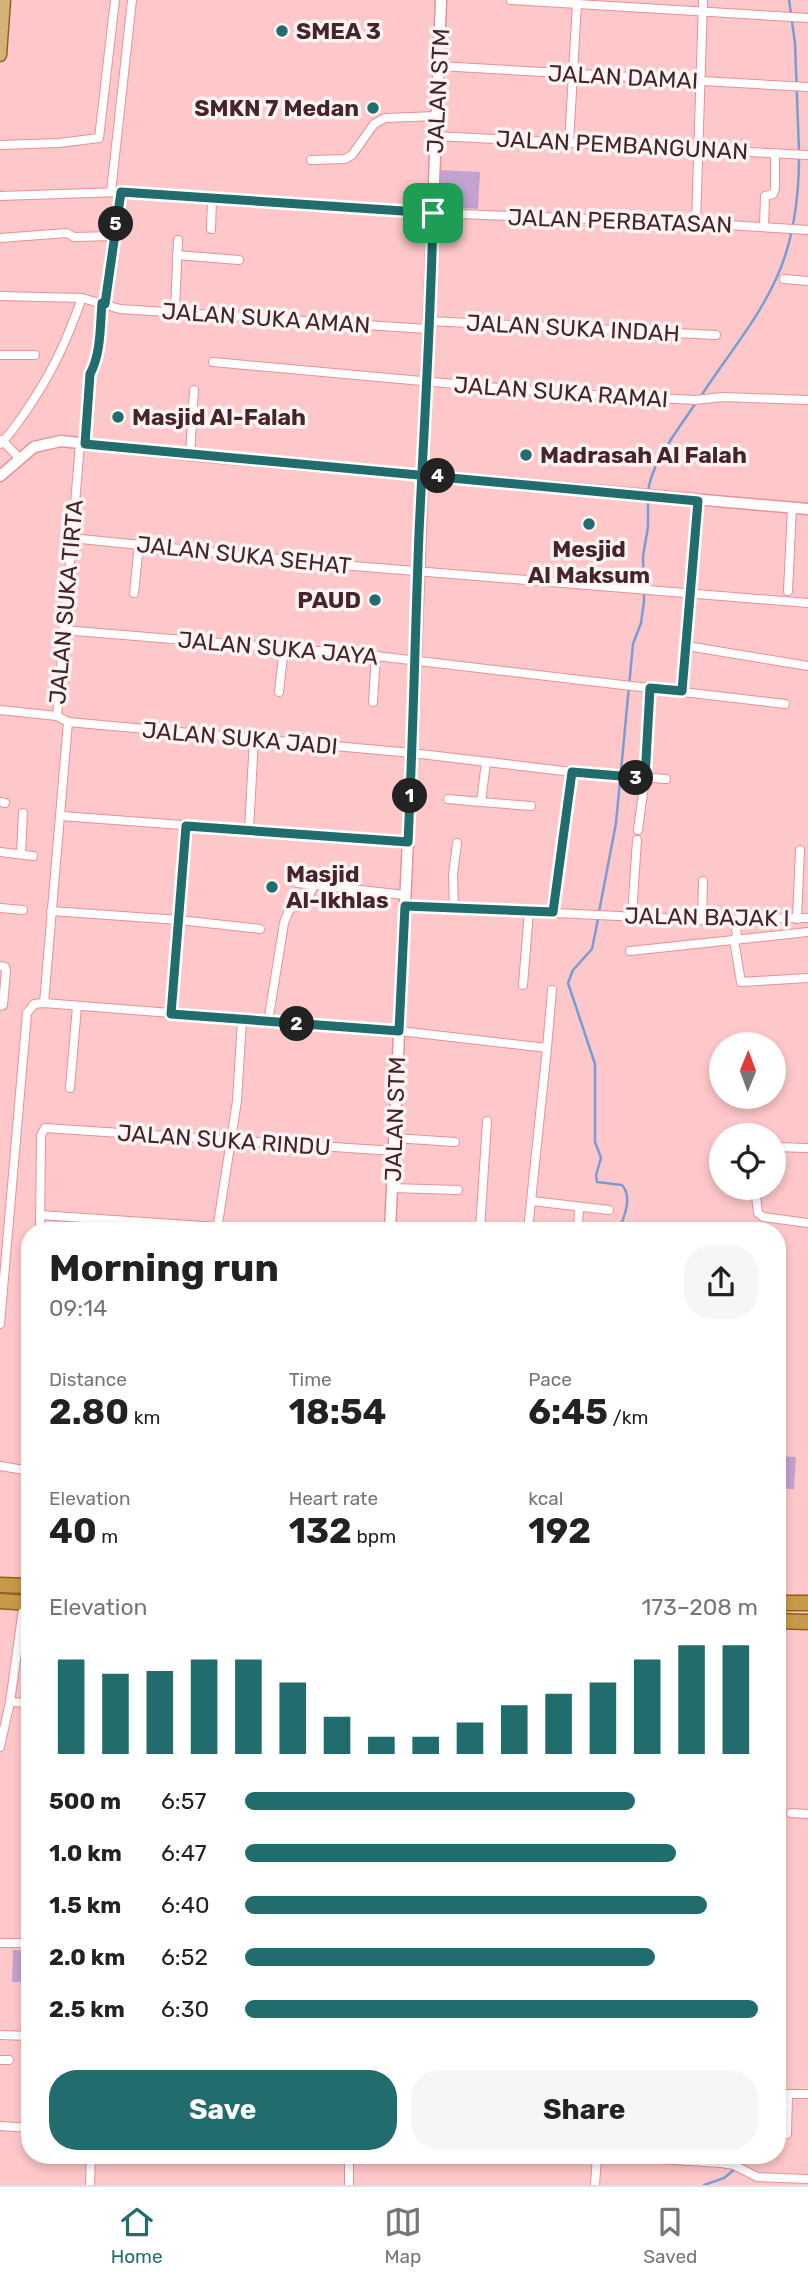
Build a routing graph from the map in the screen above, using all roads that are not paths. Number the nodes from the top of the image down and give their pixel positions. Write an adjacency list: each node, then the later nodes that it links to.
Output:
1 (4, 0): 10 (main road)
2 (115, 0): 18 (street)
3 (132, 0): 23 (street, JALAN SUKA TIRTA)
4 (441, 0): 11 (street, JALAN STM)
5 (511, 0): 7 (street)
6 (703, 0): 8 (street)
7 (577, 3): 8 (street); 12 (street)
8 (703, 11): 9 (street); 13 (street)
9 (806, 18)
10 (0, 55)
11 (438, 66): 12 (street, JALAN DAMAI); 15 (street, JALAN STM)
12 (572, 75): 13 (street, JALAN DAMAI); 17 (street)
13 (701, 80): 14 (street, JALAN DAMAI); 19 (street)
14 (806, 87)
15 (436, 116): 16 (street, JALAN STM); 22 (street)
16 (435, 136): 17 (street, JALAN PEMBANGUNAN); 26 (street, JALAN STM)
17 (569, 143): 19 (street, JALAN PEMBANGUNAN)
18 (0, 145)
19 (699, 150): 20 (street, JALAN PEMBANGUNAN); 27 (street)
20 (775, 153): 21 (street, JALAN PEMBANGUNAN); 28 (street)
21 (808, 155)
22 (311, 160)
23 (116, 192): 24 (street, JALAN PERBATASAN); 25 (street, JALAN PERBATASAN); 31 (street, JALAN SUKA TIRTA)
24 (0, 195)
25 (212, 198): 26 (street, JALAN PERBATASAN); 29 (street)
26 (433, 213): 27 (street, JALAN PERBATASAN); 42 (street, JALAN STM)
27 (696, 223): 28 (street, JALAN PERBATASAN)
28 (764, 227): 30 (street, JALAN PERBATASAN)
29 (211, 229)
30 (808, 230)
31 (114, 236): 32 (street); 40 (street, JALAN SUKA TIRTA)
32 (0, 238)
33 (177, 240): 34 (street)
34 (177, 255): 35 (street); 41 (street)
35 (239, 260)
36 (784, 279): 37 (street)
37 (808, 281)
38 (0, 296): 39 (street, JALAN SUKA AMAN)
39 (82, 298): 40 (street, JALAN SUKA AMAN); 50 (street)
40 (103, 304): 41 (street, JALAN SUKA AMAN); 51 (street, JALAN SUKA TIRTA)
41 (175, 312): 42 (street, JALAN SUKA AMAN)
42 (429, 325): 43 (street, JALAN SUKA INDAH); 47 (street, JALAN STM)
43 (716, 335)
44 (0, 355): 45 (street)
45 (35, 355)
46 (213, 362): 47 (street, JALAN SUKA RAMAI)
47 (426, 383): 49 (street, JALAN SUKA RAMAI); 54 (street, JALAN STM)
48 (194, 390): 52 (street)
49 (808, 400)
50 (1, 441): 53 (street)
51 (82, 444): 52 (street); 53 (street); 59 (street, JALAN SUKA TIRTA)
52 (190, 455): 54 (street)
53 (19, 458): 55 (street)
54 (422, 474): 56 (street); 61 (street, JALAN STM)
55 (0, 476)
56 (698, 501): 57 (street); 64 (street)
57 (792, 508): 58 (street); 62 (street)
58 (808, 509)
59 (71, 538): 60 (street, JALAN SUKA SEHAT); 66 (street, JALAN SUKA TIRTA)
60 (139, 544): 61 (street, JALAN SUKA SEHAT); 63 (street)
61 (418, 571): 64 (street, JALAN SUKA SEHAT); 70 (street, JALAN STM)
62 (788, 591)
63 (134, 593)
64 (689, 595): 65 (street, JALAN SUKA SEHAT); 67 (street)
65 (808, 603)
66 (63, 630): 68 (street, JALAN SUKA JAYA); 78 (street, JALAN SUKA TIRTA)
67 (687, 646): 71 (street); 73 (street)
68 (285, 648): 69 (street, JALAN SUKA JAYA); 74 (street)
69 (376, 656): 70 (street, JALAN SUKA JAYA); 75 (street)
70 (416, 660): 72 (street, JALAN SUKA JAYA); 81 (street, JALAN STM)
71 (808, 666)
72 (650, 688): 73 (street, JALAN SUKA JAYA); 84 (street)
73 (682, 691): 76 (street, JALAN SUKA JAYA)
74 (279, 692)
75 (373, 702)
76 (785, 704)
77 (0, 710): 78 (street)
78 (57, 716): 79 (street, JALAN SUKA TIRTA)
79 (68, 722): 80 (street, JALAN SUKA JADI); 90 (street, JALAN SUKA TIRTA)
80 (254, 738): 81 (street, JALAN SUKA JADI); 92 (street)
81 (412, 753): 82 (street, JALAN SUKA JADI); 95 (street, JALAN STM)
82 (486, 762): 83 (street, JALAN SUKA JADI); 87 (street)
83 (572, 772): 84 (street, JALAN SUKA JADI); 110 (street)
84 (645, 778): 85 (street, JALAN SUKA JADI); 93 (street)
85 (666, 779)
86 (448, 799): 87 (street)
87 (481, 802): 88 (street)
88 (531, 806)
89 (23, 813): 99 (street)
90 (61, 816): 91 (street); 108 (street, JALAN SUKA TIRTA)
91 (186, 826): 92 (street); 114 (street)
92 (248, 830): 95 (street)
93 (638, 830)
94 (637, 840): 111 (street)
95 (408, 842): 104 (street, JALAN STM)
96 (457, 844): 106 (street)
97 (800, 850): 113 (street)
98 (0, 852): 99 (street)
99 (21, 854): 100 (street)
100 (33, 856)
101 (703, 881): 115 (street)
102 (298, 883): 103 (street, JALAN BAJAK I)
103 (314, 885): 104 (street, JALAN BAJAK I); 130 (street)
104 (405, 900): 106 (street, JALAN BAJAK I); 131 (street, JALAN STM)
105 (0, 908): 107 (street)
106 (454, 908): 109 (street, JALAN BAJAK I)
107 (23, 910)
108 (51, 911): 114 (street); 125 (street, JALAN SUKA TIRTA)
109 (529, 911): 110 (street, JALAN BAJAK I); 123 (street)
110 (553, 912): 111 (street, JALAN BAJAK I)
111 (632, 916): 115 (street, JALAN BAJAK I)
112 (808, 918): 113 (street, JALAN BAJAK I)
113 (797, 919): 116 (street, JALAN BAJAK I)
114 (179, 920): 117 (street); 128 (street)
115 (702, 920): 116 (street, JALAN BAJAK I)
116 (731, 921): 119 (street)
117 (260, 929)
118 (808, 932): 119 (street)
119 (734, 940): 120 (street); 122 (street)
120 (629, 951)
121 (0, 967): 126 (street)
122 (808, 978)
123 (523, 985)
124 (552, 990): 132 (street)
125 (44, 1003): 127 (street); 156 (street)
126 (0, 1006)
127 (77, 1006): 128 (street); 133 (street)
128 (171, 1014): 129 (street)
129 (242, 1020): 130 (street); 136 (street)
130 (268, 1022): 131 (street)
131 (399, 1031): 132 (street); 135 (street, JALAN STM)
132 (547, 1048): 144 (street)
133 (70, 1088)
134 (487, 1121): 152 (street)
135 (394, 1138): 137 (street); 140 (street, JALAN STM)
136 (231, 1140): 140 (street, JALAN SUKA RINDU); 147 (street, JALAN SUKA RINDU); 150 (street)
137 (455, 1142)
138 (786, 1147): 139 (street)
139 (808, 1148)
140 (394, 1151): 141 (street, JALAN STM)
141 (392, 1188): 142 (street); 151 (street, JALAN STM)
142 (458, 1190)
143 (756, 1200): 155 (street)
144 (532, 1201): 145 (street); 153 (street)
145 (579, 1208): 146 (street); 154 (street)
146 (609, 1210)
147 (40, 1215): 148 (street); 149 (street)
148 (40, 1222)
149 (136, 1222)
150 (219, 1222)
151 (390, 1222)
152 (481, 1222)
153 (529, 1222)
154 (578, 1222)
155 (808, 1223)
156 (0, 1324)
157 (0, 1466): 158 (street)
158 (21, 1470)
159 (0, 1585): 160 (highway)
160 (21, 1586)
161 (0, 1601): 162 (highway)
162 (21, 1602)
163 (786, 1603): 164 (highway)
164 (808, 1603)
165 (786, 1621): 166 (highway)
166 (808, 1622)
167 (21, 1637): 168 (street)
168 (10, 1702): 169 (street); 170 (street)
169 (21, 1703)
170 (0, 1747)
171 (791, 1813): 172 (street)
172 (808, 1814)
173 (0, 1942): 174 (street)
174 (21, 1943)
175 (0, 2035): 176 (street)
176 (21, 2036)
177 (808, 2094): 178 (street)
178 (788, 2095): 181 (street)
179 (0, 2126): 180 (street)
180 (21, 2127)
181 (787, 2134)
182 (91, 2164): 188 (street)
183 (349, 2164): 189 (street)
184 (596, 2164): 190 (street)
185 (720, 2164): 186 (street)
186 (755, 2178): 187 (street)
187 (808, 2179)
188 (90, 2185)
189 (349, 2185)
190 (595, 2185)

